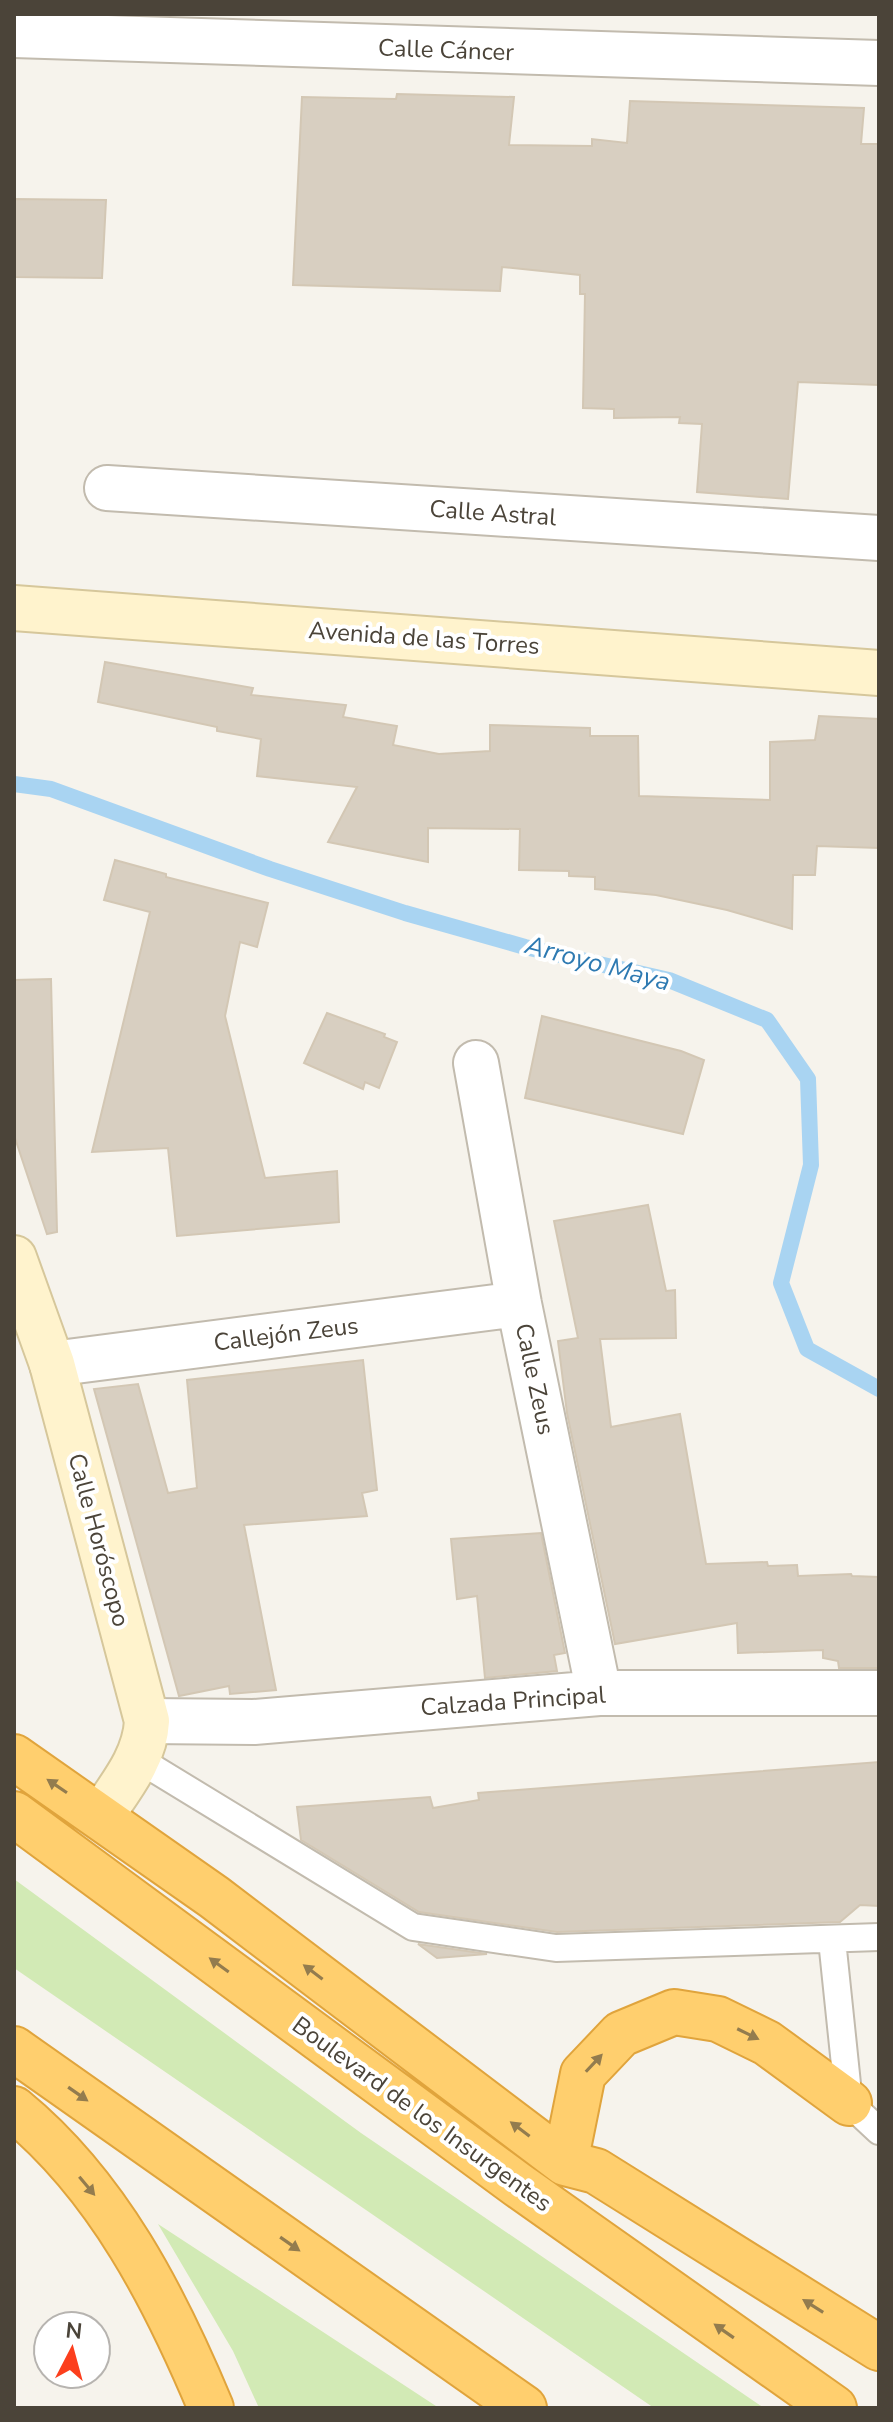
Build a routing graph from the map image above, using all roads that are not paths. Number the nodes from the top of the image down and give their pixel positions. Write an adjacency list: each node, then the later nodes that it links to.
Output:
1 (230, 28): 2 (street, Calle Cáncer); 3 (street, Calle Cáncer)
2 (14, 35)
3 (879, 63)
4 (107, 488): 5 (street, Calle Astral)
5 (879, 538)
6 (14, 608): 8 (street, Avenida de las Torres)
7 (879, 652): 8 (street, Avenida de las Torres)
8 (834, 669): 9 (street, Avenida de las Torres)
9 (879, 673)
10 (476, 1063): 12 (street, Calle Zeus)
11 (14, 1258): 13 (street, Calle Horóscopo)
12 (519, 1304): 13 (street, Callejón Zeus); 14 (street, Calle Zeus)
13 (52, 1364): 16 (street, Calle Horóscopo)
14 (599, 1693): 15 (street, Calzada Principal); 16 (street, Calzada Principal)
15 (879, 1693)
16 (142, 1740): 19 (street); 21 (lane)
17 (14, 1757): 19 (highway, one-way to 17)
18 (14, 1814): 29 (highway, Boulevard de los Insurgentes, one-way to 18)
19 (101, 1816): 25 (highway, one-way to 19)
20 (879, 1937): 21 (lane)
21 (832, 1940): 24 (lane)
22 (14, 2049): 28 (highway, one-way to 28)
23 (14, 2109): 27 (highway, one-way to 27)
24 (864, 2117): 25 (highway, one-way to 24)
25 (565, 2163): 26 (highway, one-way to 25)
26 (879, 2348)
27 (211, 2408)
28 (524, 2408)
29 (834, 2408)

